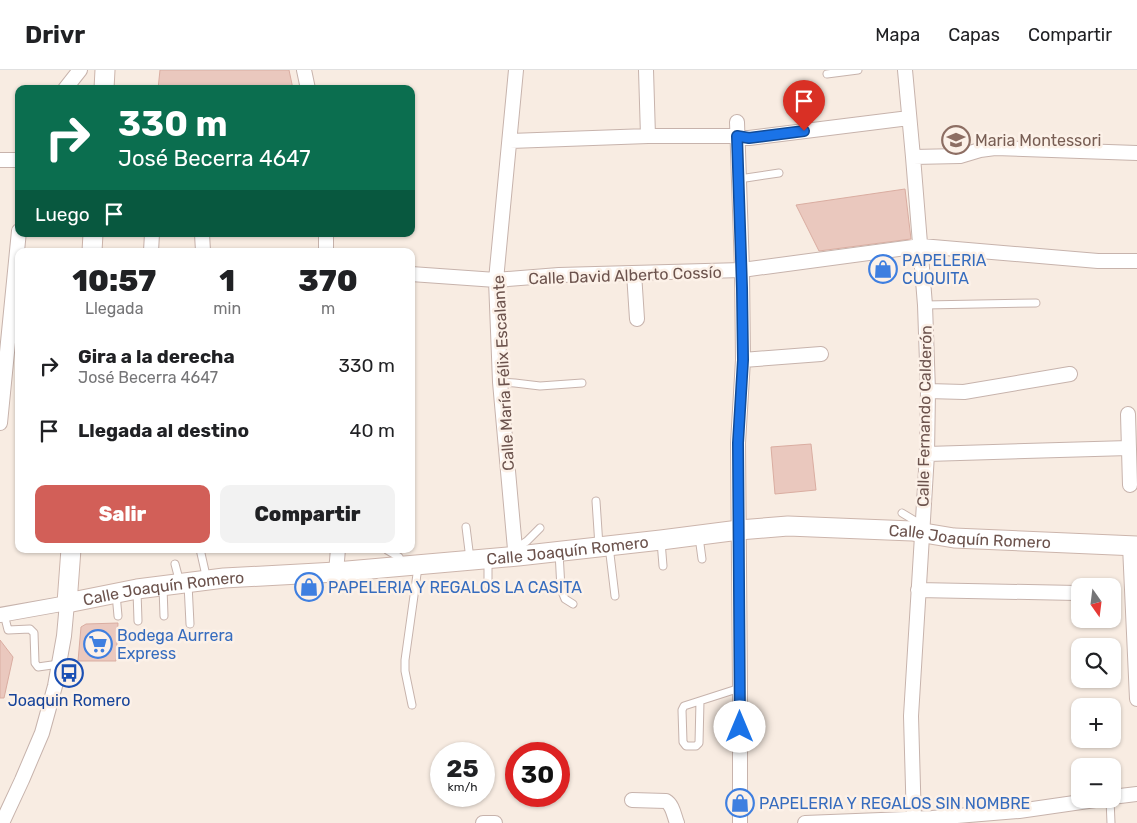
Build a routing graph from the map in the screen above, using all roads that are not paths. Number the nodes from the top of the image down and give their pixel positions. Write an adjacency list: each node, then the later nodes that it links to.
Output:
1 (80, 70): 9 (street)
2 (105, 70): 10 (street)
3 (304, 70): 11 (street)
4 (516, 70): 15 (street, Calle María Félix Escalante)
5 (646, 70): 14 (street)
6 (858, 70): 8 (lane)
7 (904, 70): 12 (street, Calle Fernando Calderón)
8 (827, 74)
9 (68, 85)
10 (104, 85)
11 (307, 85)
12 (909, 118): 13 (street); 17 (street, Calle Fernando Calderón)
13 (737, 129): 14 (street); 21 (street)
14 (648, 136): 15 (street)
15 (510, 142): 28 (street, Calle María Félix Escalante)
16 (1137, 153): 17 (street)
17 (913, 157): 22 (street, Calle Fernando Calderón)
18 (0, 160): 19 (street)
19 (15, 160)
20 (779, 173): 21 (lane)
21 (739, 179): 24 (street)
22 (921, 246): 23 (street, Calle David Alberto Cossío); 24 (street, Calle David Alberto Cossío); 30 (street, Calle Fernando Calderón)
23 (1137, 261)
24 (742, 270): 26 (street, Calle David Alberto Cossío); 33 (street)
25 (15, 271): 39 (street)
26 (634, 273): 28 (street, Calle David Alberto Cossío); 31 (street)
27 (415, 274): 28 (street, Calle David Alberto Cossío)
28 (496, 280): 35 (street, Calle María Félix Escalante)
29 (1036, 303): 30 (lane)
30 (925, 305): 37 (street, Calle Fernando Calderón)
31 (637, 319)
32 (821, 354): 33 (street)
33 (743, 360): 48 (street)
34 (1070, 374): 37 (street)
35 (500, 382): 36 (lane); 58 (street, Calle María Félix Escalante)
36 (582, 384)
37 (928, 392): 41 (street, Calle Fernando Calderón)
38 (1128, 414): 40 (street)
39 (0, 423)
40 (1129, 448): 41 (street); 42 (street)
41 (927, 454): 47 (street, Calle Fernando Calderón)
42 (1130, 485)
43 (596, 501): 52 (lane)
44 (902, 513): 47 (lane)
45 (466, 527): 60 (lane)
46 (540, 528): 58 (lane)
47 (922, 528): 48 (street, Calle Joaquín Romero); 51 (street, Calle Joaquín Romero); 69 (street, Calle Fernando Calderón)
48 (739, 530): 49 (street, Calle Joaquín Romero); 82 (street)
49 (698, 536): 50 (street, Calle Joaquín Romero); 59 (lane)
50 (661, 540): 52 (street, Calle Joaquín Romero); 63 (lane)
51 (1133, 546): 81 (street)
52 (604, 547): 53 (street, Calle Joaquín Romero); 72 (lane)
53 (559, 552): 58 (street, Calle Joaquín Romero); 74 (lane)
54 (71, 553): 73 (street)
55 (201, 553): 65 (lane)
56 (338, 553): 64 (street)
57 (393, 553): 62 (lane)
58 (517, 553): 60 (street, Calle Joaquín Romero)
59 (702, 559)
60 (479, 560): 62 (street, Calle Joaquín Romero); 67 (lane)
61 (175, 564): 66 (lane)
62 (411, 566): 64 (street, Calle Joaquín Romero); 85 (lane)
63 (662, 566)
64 (336, 572): 65 (street, Calle Joaquín Romero)
65 (207, 580): 66 (street, Calle Joaquín Romero)
66 (177, 584): 68 (street, Calle Joaquín Romero); 77 (lane); 79 (lane)
67 (488, 585)
68 (137, 589): 70 (street, Calle Joaquín Romero); 78 (lane)
69 (918, 590): 71 (street); 91 (street, Calle Fernando Calderón)
70 (116, 593): 73 (street, Calle Joaquín Romero); 76 (lane)
71 (1071, 593)
72 (614, 596)
73 (67, 603): 75 (street, Calle Joaquín Romero); 80 (street)
74 (573, 604)
75 (2, 614): 80 (lane)
76 (118, 616)
77 (164, 616)
78 (138, 621)
79 (190, 624)
80 (59, 664): 92 (street)
81 (1136, 670): 83 (street)
82 (740, 688): 84 (lane); 96 (street)
83 (1137, 699)
84 (700, 701): 84 (lane)
85 (412, 705)
86 (1137, 794): 87 (street)
87 (1121, 796)
88 (632, 800): 95 (street)
89 (1071, 803): 91 (street)
90 (1111, 808): 98 (lane)
91 (914, 821): 97 (street)
92 (2, 823)
93 (483, 823): 94 (street)
94 (495, 823)
95 (677, 823)
96 (740, 823)
97 (805, 823)
98 (1111, 823)

